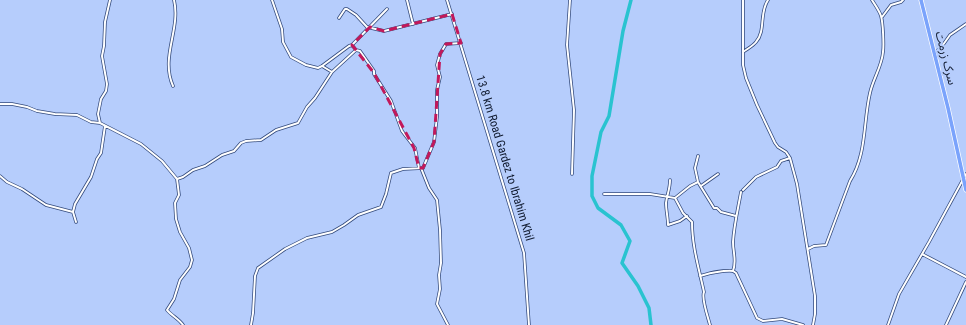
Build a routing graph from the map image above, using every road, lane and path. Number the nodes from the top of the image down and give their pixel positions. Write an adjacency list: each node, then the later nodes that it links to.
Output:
1 (110, 0): 28 (street)
2 (174, 0): 26 (street)
3 (272, 0): 24 (street)
4 (407, 0): 16 (street)
5 (447, 0): 13 (street, 13.8 km Road Gardez to Ibrahim Khil)
6 (570, 0): 33 (street)
7 (743, 0): 22 (street)
8 (768, 0): 22 (street)
9 (872, 0): 14 (street)
10 (903, 0): 14 (street)
11 (921, 0): 23 (highway, سرک زرمت)
12 (386, 9): 18 (street)
13 (452, 14): 16 (street); 19 (street, 13.8 km Road Gardez to Ibrahim Khil)
14 (881, 16): 52 (street)
15 (339, 18): 18 (street)
16 (413, 24): 18 (street)
17 (966, 24): 23 (street)
18 (370, 28): 20 (street)
19 (461, 42): 32 (street); 61 (street, 13.8 km Road Gardez to Ibrahim Khil)
20 (352, 45): 21 (street); 24 (street)
21 (356, 50): 25 (street); 32 (street)
22 (744, 52): 31 (street)
23 (934, 52): 40 (highway, سرک زرمت)
24 (322, 66): 25 (street)
25 (332, 72): 37 (street)
26 (173, 86)
27 (0, 104): 28 (street)
28 (100, 123): 29 (street)
29 (105, 126): 37 (street); 48 (street)
30 (698, 156): 39 (street)
31 (790, 158): 42 (street); 52 (street)
32 (420, 168): 59 (street); 60 (street)
33 (572, 174)
34 (718, 174): 41 (street)
35 (966, 174): 40 (street)
36 (0, 176): 48 (street)
37 (177, 179): 58 (street)
38 (670, 180): 46 (street)
39 (698, 182): 41 (street); 47 (street)
40 (965, 183): 43 (highway, سرک زرمت); 53 (street)
41 (701, 186): 50 (street)
42 (743, 190)
43 (966, 190)
44 (741, 192): 50 (street)
45 (604, 194): 46 (street)
46 (668, 197): 47 (street); 49 (street)
47 (675, 198): 49 (street)
48 (73, 212): 51 (street)
49 (687, 216): 55 (street)
50 (736, 216): 54 (street)
51 (76, 222)
52 (808, 249): 64 (street)
53 (922, 254): 56 (street); 65 (street)
54 (733, 271): 55 (street); 63 (street)
55 (700, 276): 62 (street)
56 (966, 277)
57 (966, 282): 66 (street)
58 (183, 325)
59 (251, 325)
60 (448, 325)
61 (529, 325)
62 (710, 325)
63 (803, 325)
64 (813, 325)
65 (888, 325)
66 (946, 325)

